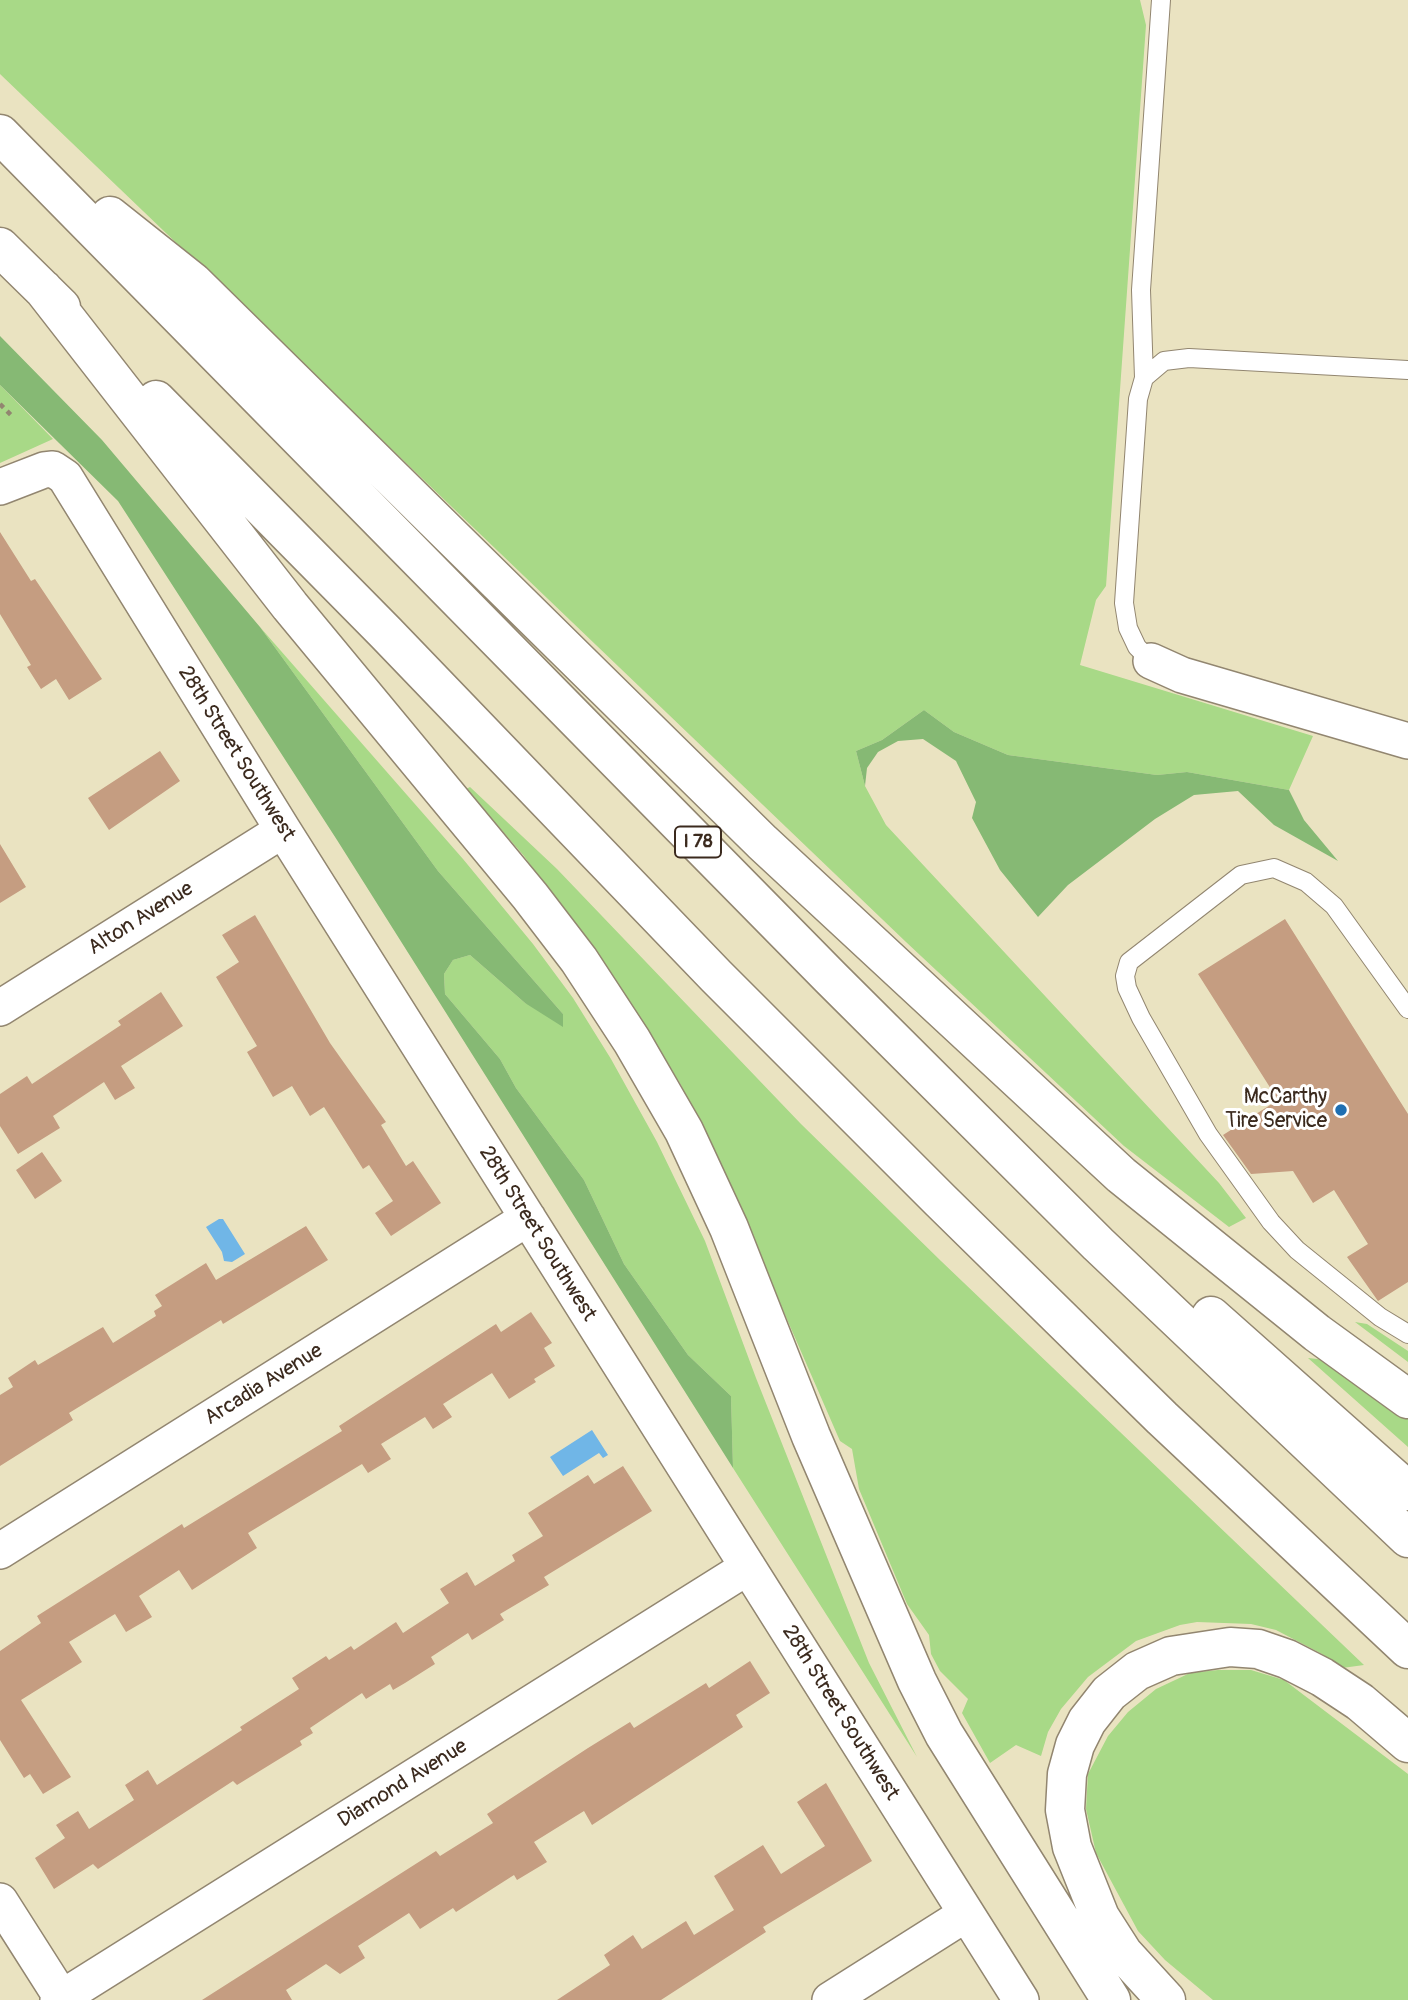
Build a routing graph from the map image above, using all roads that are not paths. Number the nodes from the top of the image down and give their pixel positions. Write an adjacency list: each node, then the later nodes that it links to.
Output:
1 (1161, 0): 7 (lane)
2 (0, 128): 17 (highway)
3 (0, 134): 12 (highway, I 78)
4 (0, 247): 5 (highway)
5 (43, 289): 22 (highway); 29 (highway)
6 (1408, 370): 7 (lane)
7 (1144, 378): 9 (lane)
8 (0, 487): 11 (street, 28th Street Southwest)
9 (1151, 661): 10 (street)
10 (1408, 741)
11 (283, 830): 13 (street, Alton Avenue); 15 (street, 28th Street Southwest)
12 (831, 978): 18 (highway); 19 (highway, I 78)
13 (0, 1008)
14 (1408, 1009): 16 (lane)
15 (528, 1218): 20 (street, Arcadia Avenue); 21 (street, 28th Street Southwest)
16 (1408, 1334)
17 (1408, 1399)
18 (1408, 1491)
19 (1408, 1538)
20 (0, 1551)
21 (748, 1567): 25 (street, 28th Street Southwest); 26 (street, Diamond Avenue)
22 (1408, 1649)
23 (1408, 1743): 30 (highway)
24 (0, 1901): 26 (street)
25 (966, 1914): 27 (street); 28 (street, 28th Street Southwest)
26 (61, 1999)
27 (830, 2000)
28 (1021, 2000)
29 (1111, 2000)
30 (1166, 2000)

